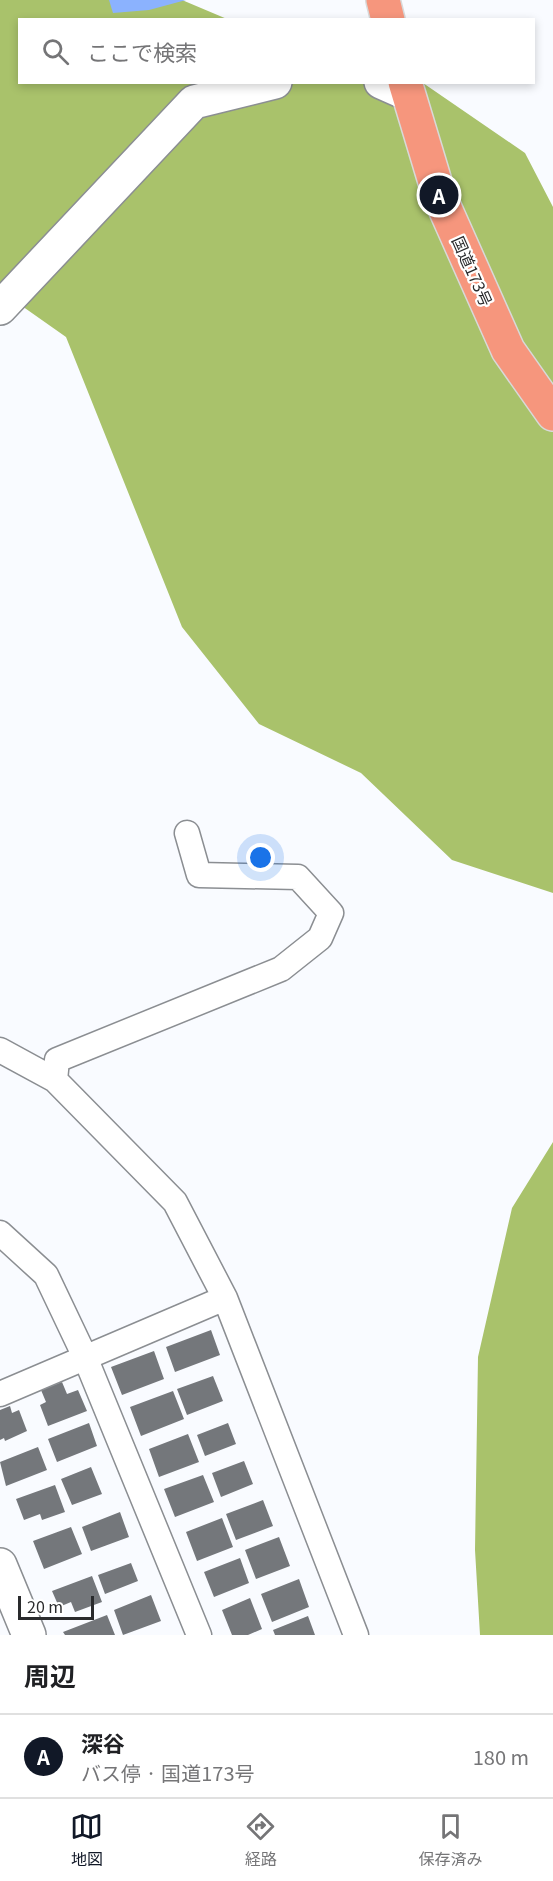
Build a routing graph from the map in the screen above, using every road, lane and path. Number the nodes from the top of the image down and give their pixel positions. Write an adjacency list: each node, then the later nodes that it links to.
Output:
1 (383, 0): 2 (highway)
2 (388, 18)
3 (267, 84): 5 (street)
4 (398, 86): 6 (highway, 国道173号)
5 (0, 308)
6 (553, 414)
7 (187, 833): 9 (street)
8 (0, 1050): 9 (street)
9 (55, 1080): 11 (street)
10 (0, 1233): 12 (street)
11 (225, 1298): 12 (street); 17 (street)
12 (85, 1357): 13 (street); 16 (street)
13 (0, 1394)
14 (0, 1565): 15 (street)
15 (20, 1632)
16 (199, 1635)
17 (356, 1635)

